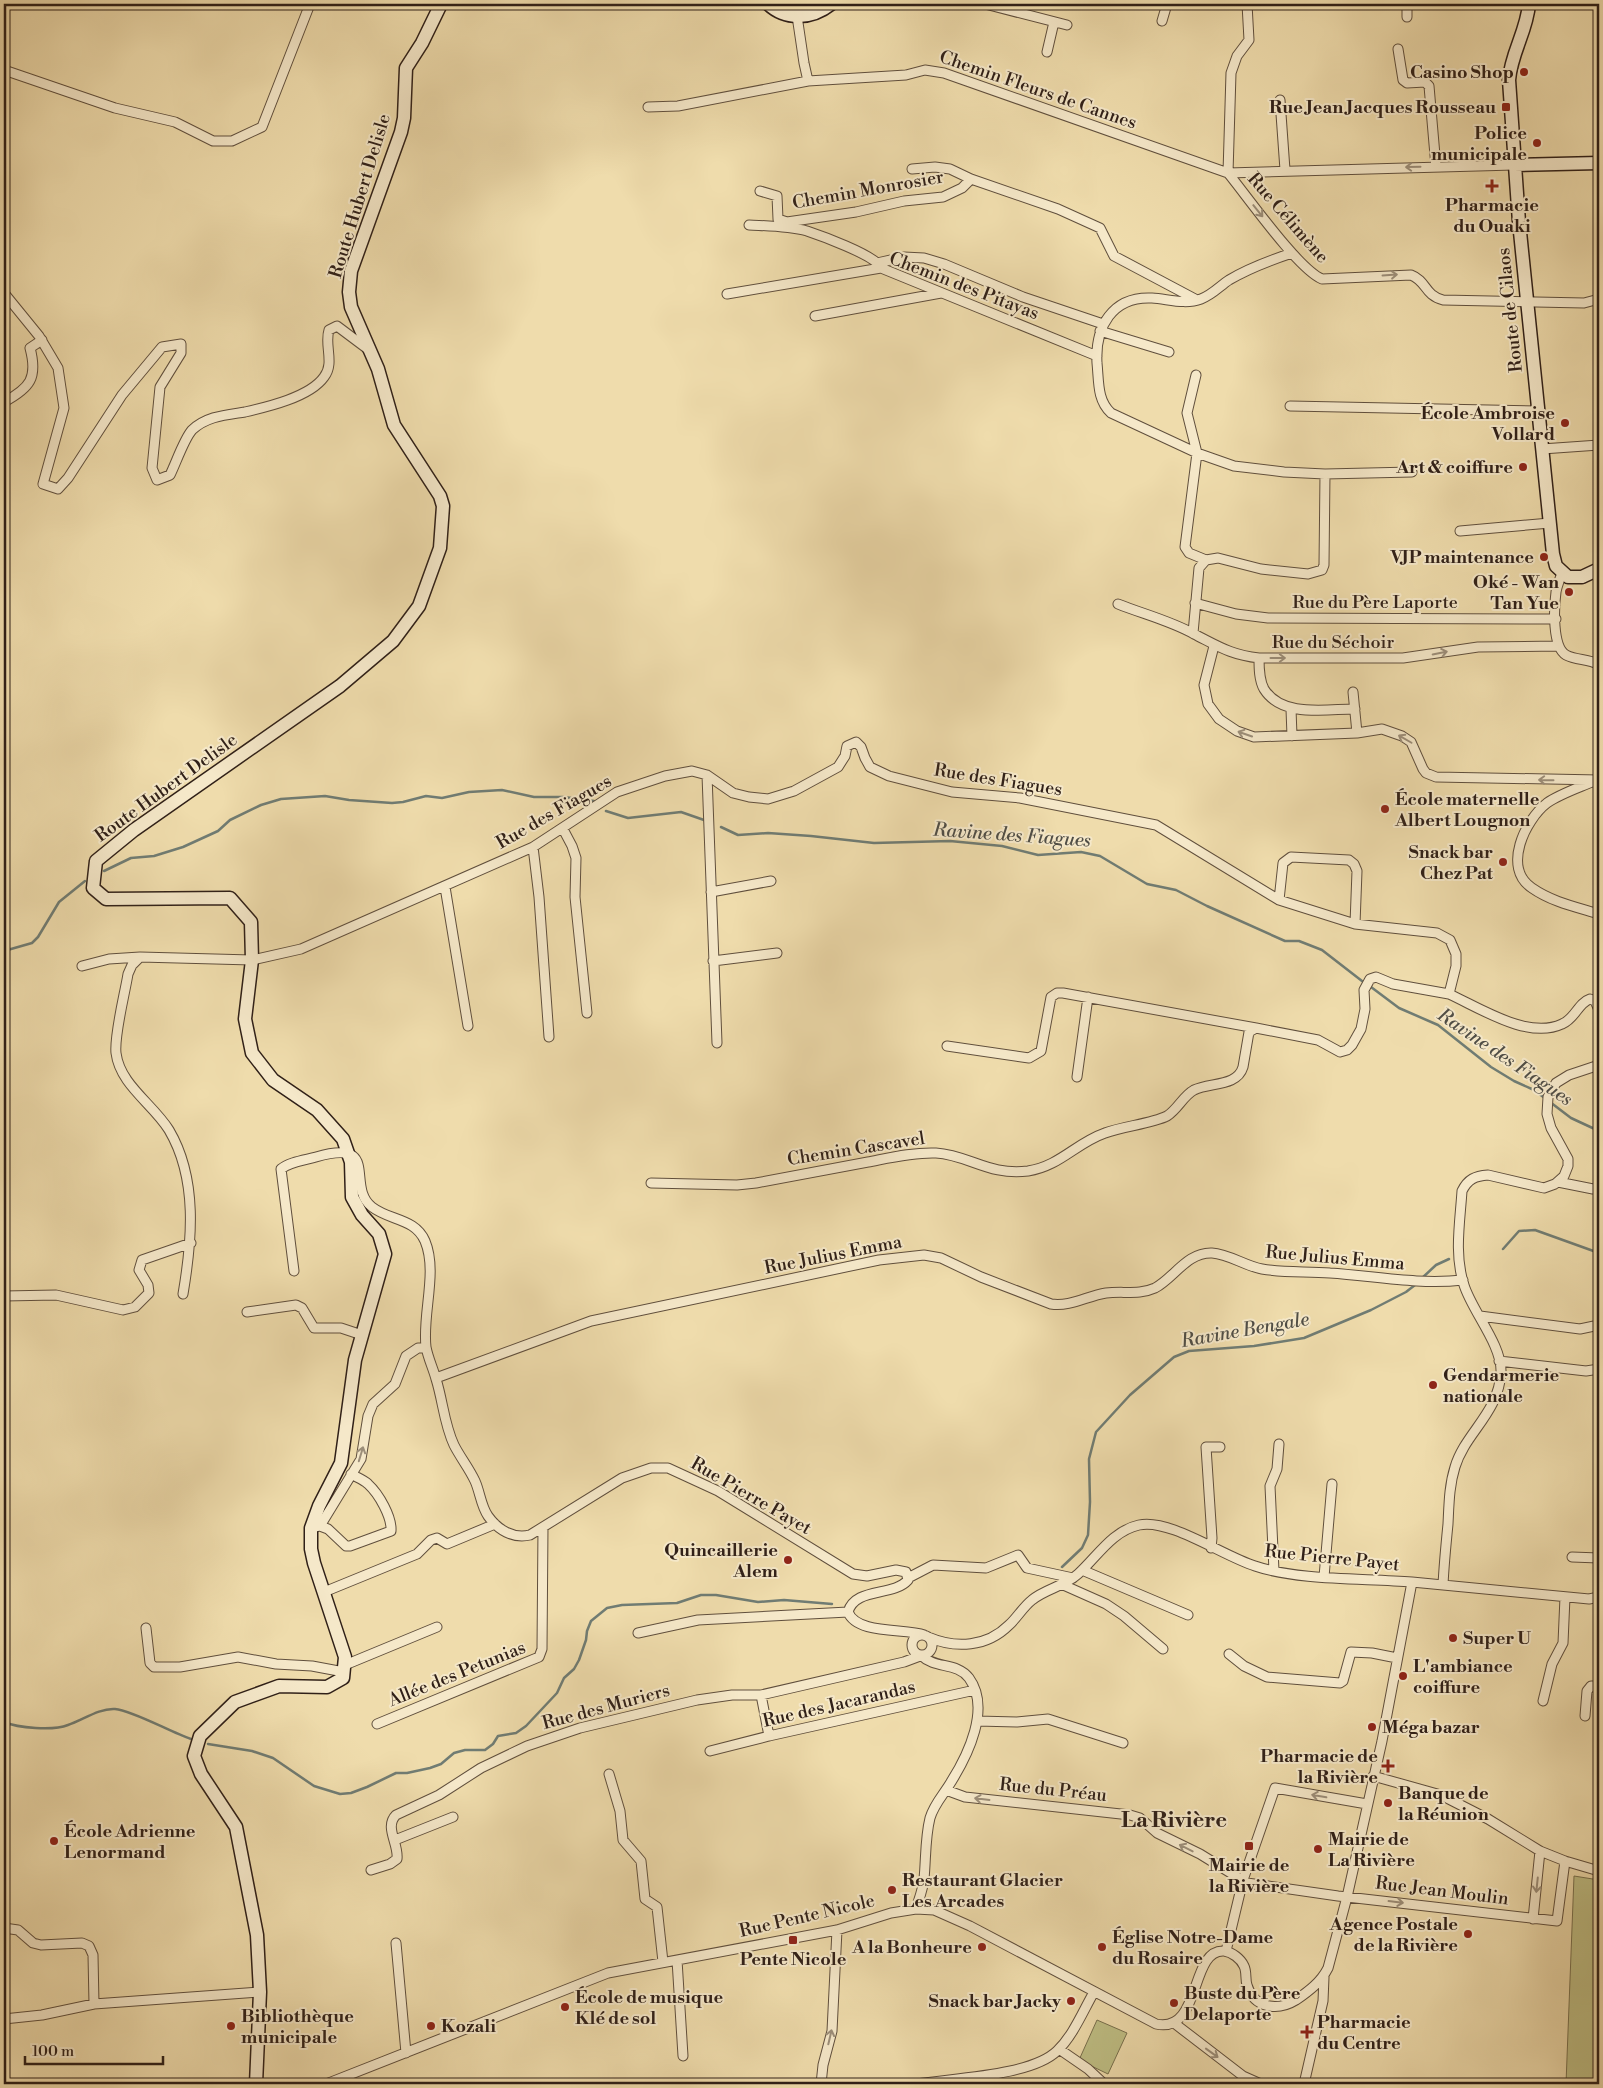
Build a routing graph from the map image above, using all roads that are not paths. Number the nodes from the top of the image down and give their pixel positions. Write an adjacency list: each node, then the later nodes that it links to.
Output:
1 (310, 4): 17 (street)
2 (441, 4): 41 (main road, Route Hubert Delisle)
3 (768, 4): 10 (main road)
4 (831, 4): 10 (main road)
5 (985, 4): 13 (street)
6 (1167, 4): 12 (street)
7 (1248, 4): 26 (street)
8 (1407, 4): 11 (street)
9 (1529, 4): 21 (main road, Route de Cilaos)
10 (797, 16): 18 (street)
11 (1406, 17)
12 (1162, 21)
13 (1054, 22): 14 (street); 16 (street)
14 (1067, 25)
15 (1398, 49): 23 (street)
16 (1047, 52)
17 (4, 70)
18 (808, 81): 20 (street, Chemin Fleurs de Cannes); 26 (street, Chemin Fleurs de Cannes)
19 (1280, 100): 25 (street)
20 (648, 107)
21 (1514, 164): 22 (main road); 23 (street); 37 (main road, Route de Cilaos)
22 (1599, 164)
23 (1436, 167): 25 (street, one-way to 25)
24 (912, 169): 27 (street, Chemin Monrosier)
25 (1285, 170): 26 (street)
26 (1228, 172): 30 (street, Rue Célimène, one-way to 30)
27 (972, 179): 28 (street, Chemin Monrosier); 36 (street, Chemin Monrosier)
28 (760, 191)
29 (749, 226): 31 (street)
30 (1292, 253): 36 (street); 37 (street, Rue Célimène, one-way to 37)
31 (879, 265): 33 (street, Chemin des Pitayas); 34 (street, Chemin des Pitayas); 39 (street)
32 (4, 293): 40 (street)
33 (941, 293): 38 (street); 43 (street, Chemin des Pitayas)
34 (727, 294)
35 (1599, 299): 37 (street)
36 (1197, 300): 39 (street)
37 (1526, 302): 47 (main road, Route de Cilaos)
38 (815, 316)
39 (1102, 328): 42 (street); 43 (street)
40 (42, 340): 41 (street); 45 (street)
41 (370, 350): 83 (main road, Route Hubert Delisle)
42 (1169, 352)
43 (1097, 356): 50 (street)
44 (1196, 375): 50 (street)
45 (4, 402)
46 (1290, 406): 47 (street)
47 (1538, 411): 49 (main road, Route de Cilaos)
48 (1599, 445): 49 (street)
49 (1542, 448): 53 (main road, Route de Cilaos)
50 (1197, 452): 52 (street); 55 (street)
51 (1412, 472): 52 (street)
52 (1325, 474): 55 (street)
53 (1550, 524): 54 (street); 57 (main road, Route de Cilaos)
54 (1460, 532)
55 (1206, 560): 58 (street)
56 (1599, 570): 57 (main road)
57 (1562, 573): 60 (street)
58 (1195, 603): 60 (street, Rue du Père Laporte); 61 (street)
59 (1118, 604): 61 (street, Rue du Séchoir)
60 (1556, 619): 63 (street)
61 (1194, 633): 62 (street, Rue du Séchoir)
62 (1214, 646): 64 (street, Rue du Séchoir); 70 (street, one-way to 62)
63 (1558, 646): 64 (street, Rue du Séchoir, one-way to 63); 65 (street)
64 (1259, 658): 67 (street)
65 (1599, 666)
66 (1353, 692): 68 (street)
67 (1291, 709): 68 (street); 70 (street)
68 (1355, 709): 69 (street)
69 (1357, 733): 70 (street); 72 (street, one-way to 69)
70 (1292, 736)
71 (707, 775): 73 (street, Rue des Fiagues); 77 (street); 78 (street, Rue des Fiagues)
72 (1598, 780): 79 (street)
73 (563, 829): 74 (street, Rue des Fiagues); 89 (street)
74 (533, 847): 76 (street, Rue des Fiagues); 92 (street)
75 (771, 881): 77 (street)
76 (444, 887): 83 (street, Rue des Fiagues); 90 (street)
77 (711, 892): 84 (street)
78 (1279, 900): 80 (street, Rue des Fiagues); 80 (street)
79 (1599, 914)
80 (1355, 924): 86 (street, Rue des Fiagues)
81 (776, 953): 84 (street)
82 (140, 957): 83 (street, Rue des Fiagues); 85 (street, Rue des Fiagues); 101 (street)
83 (252, 960): 97 (main road, Route Hubert Delisle)
84 (713, 961): 93 (street)
85 (82, 966)
86 (1449, 994): 88 (street); 91 (street)
87 (1088, 997): 91 (street); 94 (street); 96 (street)
88 (1599, 1010)
89 (587, 1013)
90 (468, 1026)
91 (1256, 1028): 99 (street, Chemin Cascavel)
92 (549, 1037)
93 (717, 1043)
94 (947, 1046)
95 (1599, 1065): 98 (street)
96 (1077, 1077)
97 (348, 1153): 102 (street); 109 (main road, Route Hubert Delisle); 110 (street)
98 (1558, 1182): 100 (street); 103 (street)
99 (651, 1183)
100 (1593, 1189)
101 (191, 1242): 104 (street); 105 (street)
102 (294, 1271)
103 (1463, 1280): 107 (street); 113 (street, Rue Julius Emma)
104 (183, 1294)
105 (4, 1296)
106 (246, 1312): 109 (street)
107 (1480, 1316): 108 (street); 111 (street)
108 (1599, 1325)
109 (362, 1335): 119 (main road, Route Hubert Delisle)
110 (426, 1348): 113 (street); 116 (street, one-way to 110)
111 (1499, 1361): 112 (street); 131 (street)
112 (1599, 1369)
113 (436, 1378): 118 (street)
114 (1279, 1444): 125 (street)
115 (1220, 1447): 121 (street)
116 (351, 1474): 119 (street); 119 (street)
117 (1332, 1484): 126 (street)
118 (495, 1524): 120 (street, Rue Pierre Payet); 132 (street)
119 (316, 1527): 132 (main road, Route Hubert Delisle)
120 (543, 1527): 127 (street, Rue Pierre Payet); 155 (street, Allée des Petunias)
121 (1211, 1548): 124 (street, Rue Pierre Payet); 125 (street, Rue Pierre Payet)
122 (1572, 1557): 123 (street)
123 (1599, 1558)
124 (1082, 1570): 128 (street, Rue Pierre Payet); 136 (street)
125 (1274, 1571): 126 (street, Rue Pierre Payet)
126 (1324, 1577): 129 (street, Rue Pierre Payet)
127 (908, 1578): 128 (street); 135 (street)
128 (1073, 1578): 130 (street, Rue Pierre Payet)
129 (1412, 1582): 131 (street); 146 (street)
130 (1061, 1584): 142 (street, Rue Pierre Payet); 143 (street)
131 (1443, 1585): 133 (street)
132 (324, 1592): 148 (main road, Route Hubert Delisle)
133 (1565, 1597): 134 (street); 152 (street)
134 (1599, 1598)
135 (848, 1612): 139 (street); 140 (street)
136 (1188, 1615)
137 (437, 1627): 148 (street)
138 (146, 1628): 148 (street)
139 (897, 1632): 141 (street); 144 (street)
140 (638, 1633)
141 (926, 1636): 142 (street); 144 (street)
142 (934, 1647): 144 (street); 147 (street)
143 (1163, 1649)
144 (915, 1653): 147 (street); 151 (street, Rue des Muriers)
145 (1229, 1654): 146 (street)
146 (1397, 1658): 160 (street)
147 (937, 1663): 150 (street)
148 (344, 1669): 180 (main road)
149 (1599, 1686): 153 (street)
150 (975, 1690): 154 (street); 156 (street, Rue des Jacarandas)
151 (760, 1695): 156 (street); 164 (street, Rue des Muriers)
152 (1543, 1701)
153 (1585, 1716)
154 (977, 1721): 157 (street); 161 (street)
155 (377, 1724)
156 (769, 1736): 158 (street, Rue des Jacarandas)
157 (1123, 1743)
158 (710, 1752)
159 (609, 1774): 178 (street)
160 (1373, 1776): 162 (street); 165 (street)
161 (946, 1790): 169 (street, Rue du Préau, one-way to 161); 171 (street)
162 (1367, 1804): 169 (street, one-way to 169); 170 (street)
163 (453, 1817): 164 (street)
164 (395, 1840): 167 (street, Rue des Muriers)
165 (1540, 1850): 166 (street); 172 (street, Rue Jean Moulin, one-way to 172)
166 (1565, 1861): 168 (street); 172 (street, Rue Jean Moulin)
167 (371, 1870)
168 (1599, 1871)
169 (1243, 1880): 170 (street, Rue du Préau); 176 (street)
170 (1347, 1897): 172 (street, Rue Jean Moulin, one-way to 172); 179 (street)
171 (916, 1909): 174 (street, Rue Pente Nicole); 181 (street, Rue Pente Nicole)
172 (1533, 1918)
173 (4, 1928): 182 (street)
174 (837, 1930): 177 (street, Rue Pente Nicole); 190 (street, one-way to 174)
175 (396, 1943): 186 (street)
176 (1226, 1952): 179 (street); 184 (street)
177 (677, 1960): 178 (street, Rue Pente Nicole); 187 (street)
178 (663, 1962): 186 (street, Rue Pente Nicole)
179 (1324, 1977): 194 (street)
180 (260, 1992): 182 (street); 188 (main road)
181 (1094, 1992): 184 (street, Rue Pente Nicole); 185 (street)
182 (94, 2004): 183 (street)
183 (4, 2019)
184 (1174, 2023): 193 (street, one-way to 193)
185 (1059, 2049): 191 (street); 192 (street)
186 (406, 2053): 189 (street, Rue Pente Nicole)
187 (683, 2056)
188 (256, 2084)
189 (326, 2084)
190 (821, 2084)
191 (917, 2084)
192 (1104, 2084)
193 (1260, 2084)
194 (1304, 2084)

